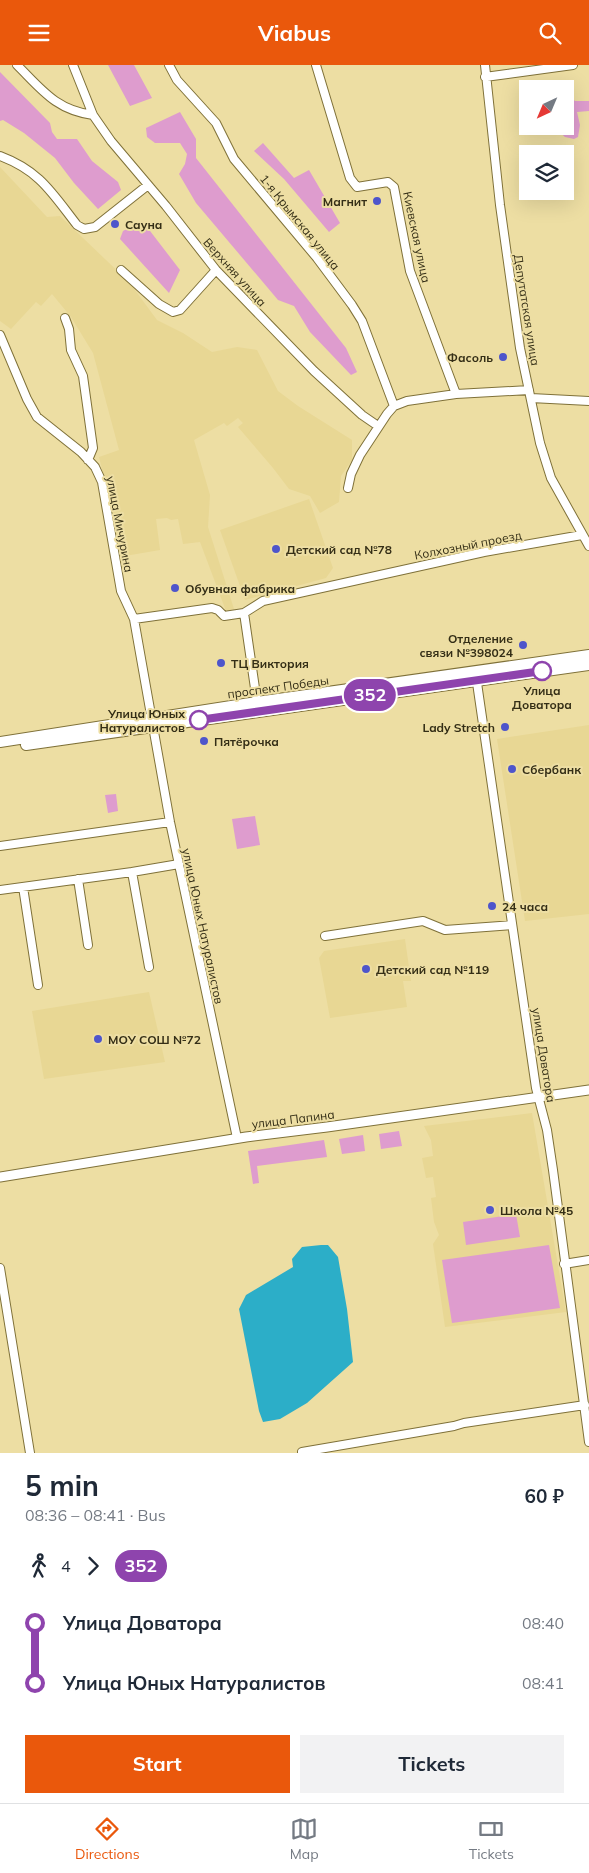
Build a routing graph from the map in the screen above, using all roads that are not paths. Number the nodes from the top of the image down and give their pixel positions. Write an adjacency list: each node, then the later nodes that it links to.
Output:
1 (17, 65): 9 (street)
2 (73, 65): 9 (street, Верхняя улица)
3 (179, 65): 7 (street)
4 (316, 65): 17 (street, Киевская улица)
5 (485, 65): 8 (street, Депутатская улица)
6 (573, 65): 8 (street)
7 (170, 67): 20 (street, 1-я Крымская улица)
8 (485, 77): 16 (street, Депутатская улица)
9 (93, 115): 11 (street, Верхняя улица)
10 (0, 156): 11 (street)
11 (148, 185): 13 (street, Верхняя улица)
12 (121, 270): 13 (street)
13 (216, 271): 21 (street, Верхняя улица)
14 (65, 318): 22 (street)
15 (0, 335): 22 (street, улица Мичурина)
16 (529, 390): 17 (street); 18 (street, Депутатская улица)
17 (456, 394): 20 (street)
18 (531, 399): 19 (street); 24 (street, Депутатская улица)
19 (589, 401)
20 (394, 406): 21 (street)
21 (378, 427): 23 (street)
22 (88, 460): 27 (street, улица Мичурина)
23 (348, 488)
24 (582, 535): 25 (street, Депутатская улица); 26 (street, Колхозный проезд)
25 (589, 546)
26 (244, 613): 27 (street); 31 (street)
27 (134, 619): 32 (street, улица Мичурина)
28 (589, 655): 30 (main road, проспект Победы)
29 (589, 665): 30 (main road, проспект Победы)
30 (476, 676): 31 (main road, проспект Победы); 32 (main road, проспект Победы); 42 (street, улица Доватора)
31 (257, 702): 32 (main road, проспект Победы)
32 (152, 723): 33 (main road, проспект Победы); 34 (main road, проспект Победы); 35 (street, улица Юных Натуралистов)
33 (0, 742)
34 (0, 749)
35 (170, 822): 36 (street); 37 (street, улица Юных Натуралистов)
36 (0, 846)
37 (179, 864): 38 (street); 49 (street, улица Юных Натуралистов)
38 (132, 872): 39 (street); 45 (street)
39 (78, 879): 40 (street); 44 (street)
40 (23, 887): 41 (street); 46 (street)
41 (0, 890)
42 (512, 925): 43 (street); 48 (street, улица Доватора)
43 (326, 936)
44 (88, 945)
45 (149, 967)
46 (38, 985)
47 (589, 1090): 48 (street, улица Папина)
48 (537, 1097): 49 (street, улица Папина); 52 (street, улица Доватора)
49 (236, 1138): 50 (street, улица Папина)
50 (0, 1177)
51 (589, 1260): 52 (street)
52 (564, 1264): 54 (street, улица Доватора)
53 (0, 1268): 57 (street)
54 (585, 1405): 55 (street, улица Доватора); 56 (street)
55 (589, 1442)
56 (302, 1452)
57 (30, 1453)

